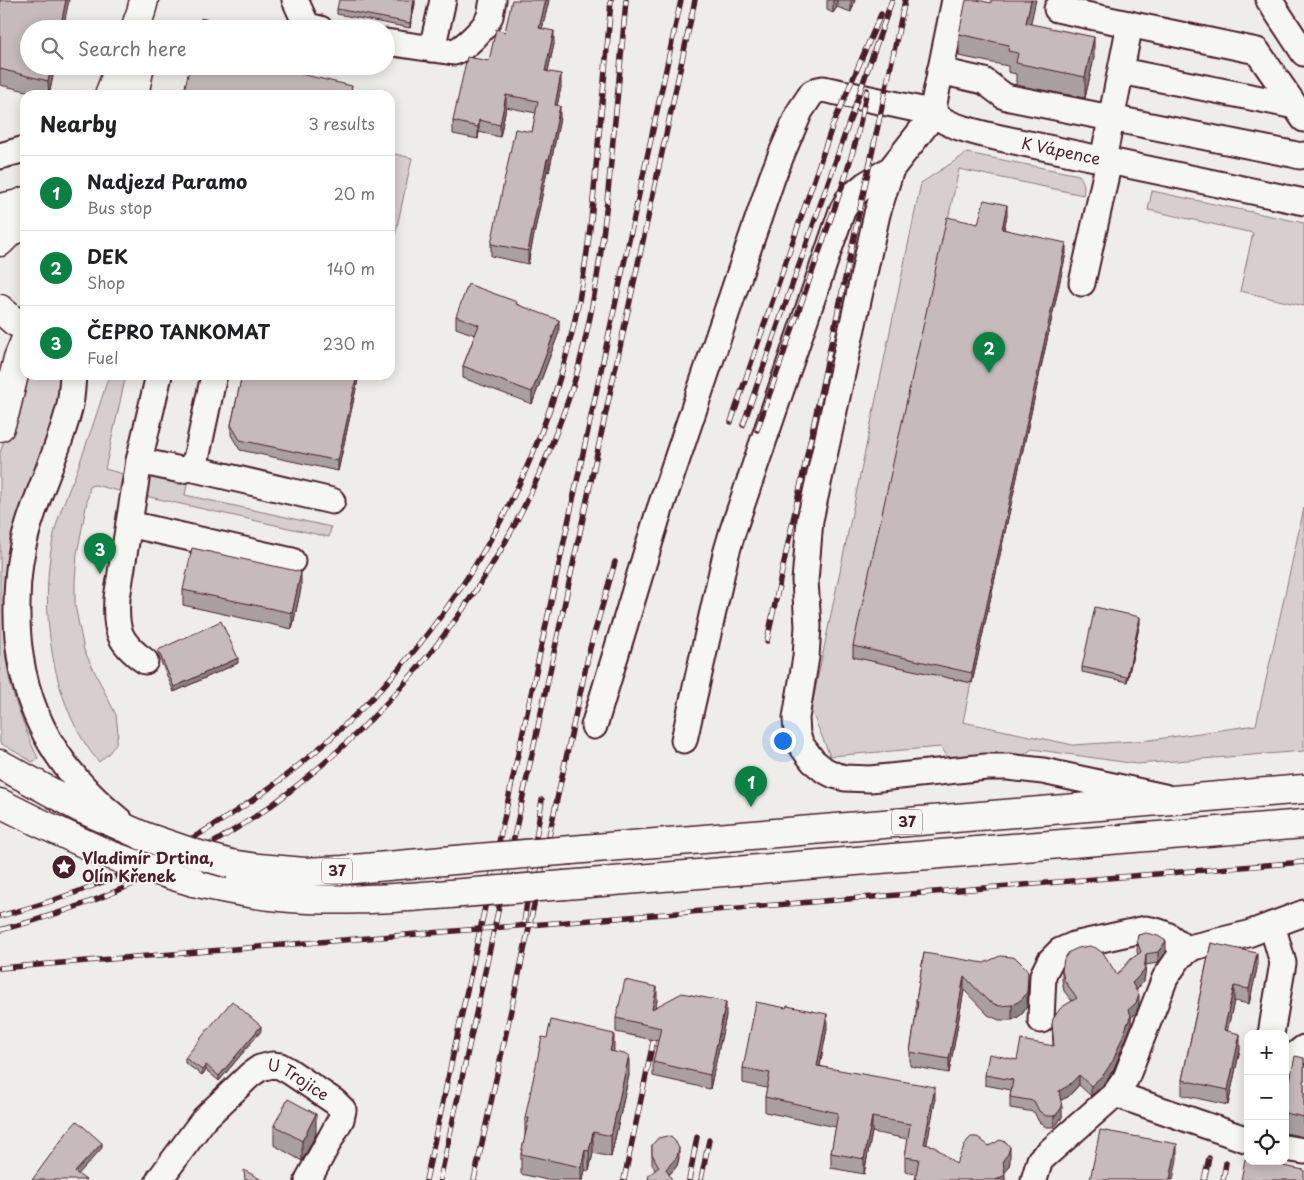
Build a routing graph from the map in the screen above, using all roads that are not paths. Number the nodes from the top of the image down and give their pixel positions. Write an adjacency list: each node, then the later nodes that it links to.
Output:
1 (295, 0): 7 (street)
2 (443, 0): 11 (street)
3 (493, 0): 11 (street)
4 (955, 0): 15 (street)
5 (1269, 0): 9 (street)
6 (1057, 8): 8 (street)
7 (304, 20)
8 (1130, 24): 12 (street); 14 (street)
9 (1288, 30): 12 (street); 13 (street)
10 (395, 43): 11 (street)
11 (432, 49)
12 (1257, 51): 22 (street)
13 (1304, 53)
14 (1121, 71): 22 (street); 24 (street)
15 (940, 72): 23 (street); 24 (street)
16 (116, 75): 19 (main road)
17 (118, 75): 20 (main road)
18 (138, 75): 21 (main road)
19 (110, 90)
20 (115, 90)
21 (135, 90)
22 (1299, 112)
23 (935, 113): 28 (street, K Vápence); 29 (street); 51 (street, K Vápence)
24 (1111, 118): 26 (street); 28 (street)
25 (20, 150): 27 (street)
26 (1304, 155)
27 (0, 156)
28 (1106, 160): 30 (street, K Vápence); 37 (street)
29 (891, 168): 52 (street); 55 (street)
30 (1304, 202)
31 (20, 204): 32 (main road)
32 (0, 208)
33 (20, 223): 34 (main road)
34 (0, 224)
35 (20, 226): 36 (main road)
36 (0, 242)
37 (1082, 283)
38 (0, 309): 39 (main road)
39 (20, 324)
40 (20, 353): 44 (main road)
41 (72, 380): 58 (street)
42 (158, 380): 45 (street)
43 (213, 380): 46 (street)
44 (0, 427)
45 (139, 461): 46 (street); 48 (street)
46 (190, 468): 47 (street)
47 (332, 501)
48 (129, 524): 49 (street); 50 (street)
49 (292, 561)
50 (145, 661)
51 (594, 726)
52 (684, 740)
53 (0, 764): 58 (main road, 37)
54 (1304, 789): 55 (main road, 37)
55 (1178, 800): 58 (main road, 37, bridge)
56 (0, 803): 57 (main road, 37, bridge)
57 (1304, 824)
58 (143, 836)
59 (1304, 913): 60 (street)
60 (1272, 925): 61 (street); 62 (street)
61 (1187, 951): 63 (street); 67 (street)
62 (1293, 966): 64 (street)
63 (1041, 1020)
64 (1272, 1030)
65 (1304, 1048): 66 (street)
66 (1289, 1060)
67 (1115, 1094): 68 (street); 73 (street)
68 (1244, 1139)
69 (1289, 1149): 70 (street)
70 (1304, 1151)
71 (159, 1180): 72 (street, U Trojice)
72 (308, 1180)
73 (1034, 1180)

